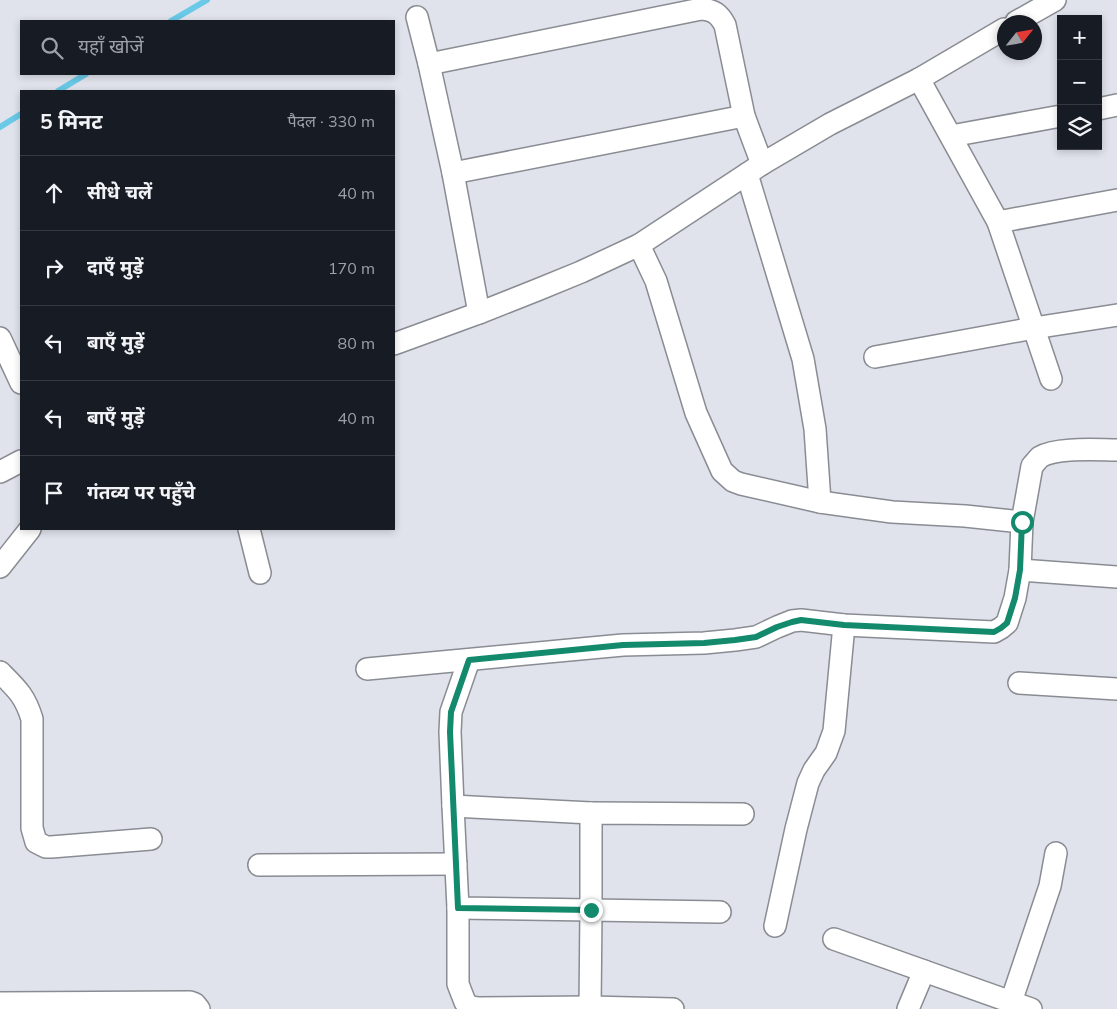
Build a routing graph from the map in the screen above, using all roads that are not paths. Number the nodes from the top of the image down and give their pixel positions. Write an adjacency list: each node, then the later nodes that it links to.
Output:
1 (1055, 0): 2 (street)
2 (1028, 15)
3 (417, 17): 5 (street)
4 (997, 33): 6 (street)
5 (429, 64): 9 (street); 13 (street)
6 (919, 79): 11 (street); 12 (street)
7 (1117, 105): 8 (street)
8 (1102, 107)
9 (744, 116): 12 (street); 13 (street)
10 (1057, 117): 11 (street)
11 (951, 136): 15 (street)
12 (755, 169): 16 (street); 28 (street)
13 (454, 173): 17 (street)
14 (1117, 200): 15 (street)
15 (998, 222): 19 (street)
16 (638, 245): 17 (street); 28 (street)
17 (479, 313): 21 (street)
18 (1117, 315): 19 (street)
19 (1034, 328): 22 (street); 23 (street)
20 (0, 338): 24 (street)
21 (395, 344)
22 (875, 357)
23 (1051, 379)
24 (20, 381)
25 (1117, 450): 29 (street)
26 (20, 462): 27 (street)
27 (0, 472)
28 (820, 502): 29 (street)
29 (1022, 522): 33 (street)
30 (29, 530): 32 (street)
31 (249, 530): 34 (street)
32 (0, 567)
33 (1020, 570): 35 (street); 36 (street)
34 (260, 573)
35 (1117, 576)
36 (844, 625): 37 (street); 52 (street)
37 (469, 660): 38 (street); 42 (street)
38 (367, 670)
39 (0, 672): 45 (street)
40 (1019, 683): 41 (street)
41 (1117, 690)
42 (453, 806): 43 (street); 47 (street)
43 (591, 813): 44 (street); 50 (street)
44 (743, 814)
45 (151, 839)
46 (1056, 853): 55 (street)
47 (456, 864): 48 (street); 49 (street)
48 (259, 865)
49 (458, 908): 50 (street); 57 (street)
50 (591, 910): 51 (street); 57 (street)
51 (720, 912)
52 (775, 926)
53 (834, 939): 54 (street)
54 (924, 971): 55 (street); 60 (street)
55 (1011, 1002): 61 (street)
56 (0, 1003): 58 (street)
57 (590, 1008): 59 (street)
58 (199, 1009)
59 (673, 1009)
60 (908, 1009)
61 (1031, 1009)

